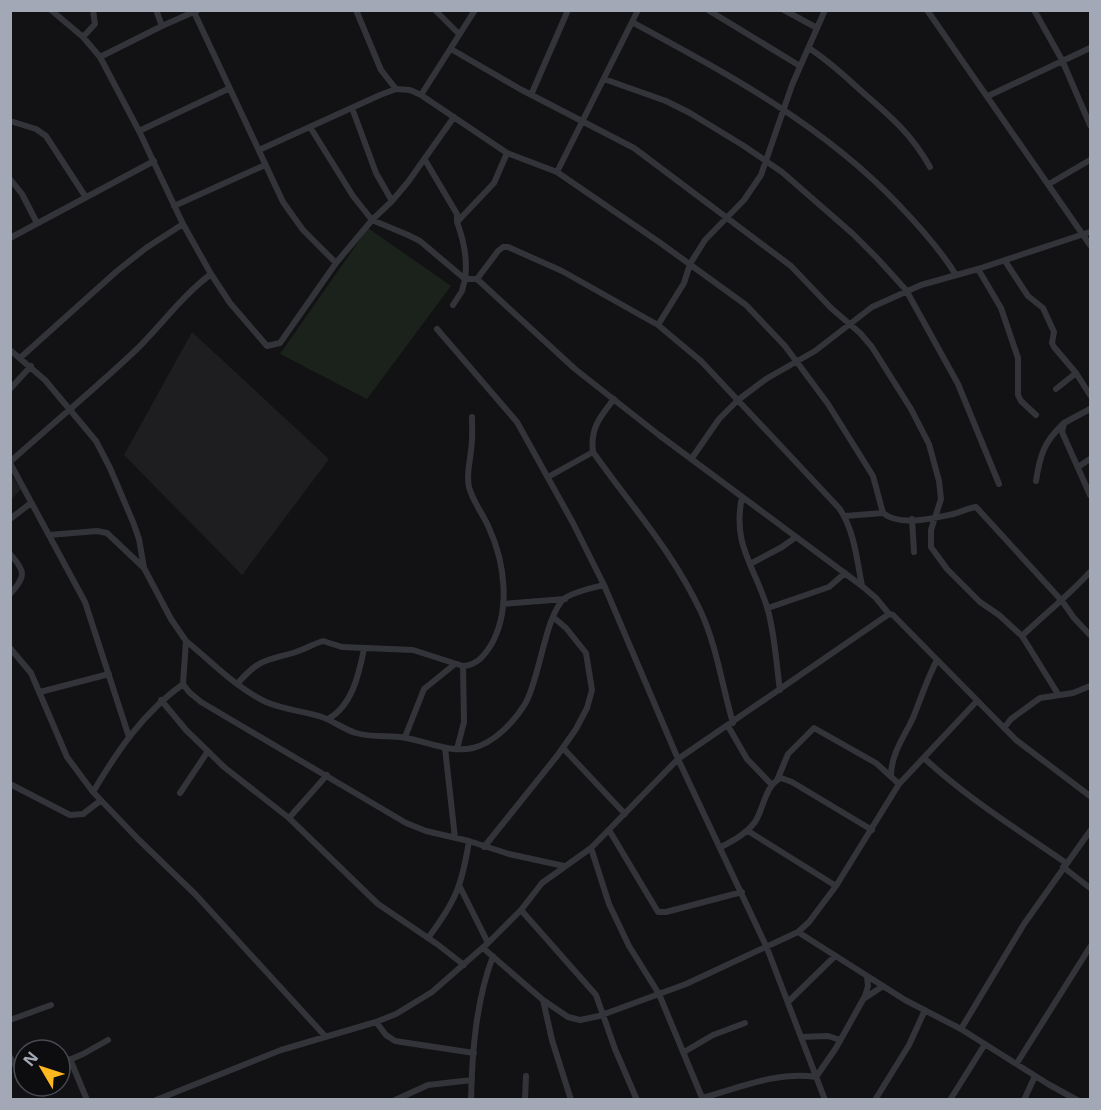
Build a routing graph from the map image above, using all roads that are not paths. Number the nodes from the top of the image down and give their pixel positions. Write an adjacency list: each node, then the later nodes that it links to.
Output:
1 (51, 10): 19 (street)
2 (93, 10): 19 (street)
3 (156, 10): 16 (street)
4 (356, 10): 27 (street)
5 (435, 10): 18 (street)
6 (475, 10): 18 (street)
7 (568, 10): 30 (street)
8 (638, 10): 15 (street)
9 (708, 10): 25 (street)
10 (784, 10): 17 (street)
11 (825, 10): 17 (street)
12 (927, 10): 31 (street)
13 (1034, 10): 24 (street)
14 (196, 11): 16 (street); 28 (street)
15 (632, 22): 26 (street); 33 (street)
16 (162, 26): 23 (street)
17 (817, 28): 20 (street)
18 (459, 34): 22 (street)
19 (83, 37): 23 (street)
20 (809, 48): 25 (street); 47 (street)
21 (1090, 48): 24 (street)
22 (451, 49): 29 (street); 30 (street)
23 (100, 57): 39 (street)
24 (1062, 60): 31 (street); 37 (street)
25 (800, 66): 33 (street)
26 (604, 79): 36 (street); 45 (street)
27 (396, 88): 29 (street); 32 (street)
28 (228, 89): 39 (street); 40 (street)
29 (421, 95): 34 (street)
30 (531, 95): 36 (street)
31 (988, 96): 50 (street)
32 (352, 108): 38 (street); 52 (street)
33 (783, 109): 45 (street); 67 (street)
34 (454, 117): 41 (street); 42 (street)
35 (10, 121): 51 (street)
36 (583, 122): 48 (street); 54 (street)
37 (1090, 125)
38 (310, 127): 40 (street); 55 (street)
39 (140, 131): 44 (street)
40 (259, 150): 46 (street)
41 (507, 153): 48 (street); 56 (street)
42 (425, 160): 52 (street); 56 (street)
43 (1090, 160): 50 (street)
44 (154, 161): 51 (street); 53 (street)
45 (767, 161): 54 (street); 70 (street)
46 (265, 165): 53 (street); 63 (street)
47 (930, 167)
48 (556, 172): 64 (street)
49 (10, 179): 57 (street)
50 (1049, 184): 59 (street)
51 (85, 196): 57 (street)
52 (392, 201): 55 (street)
53 (174, 206): 58 (street)
54 (726, 217): 64 (street); 72 (street)
55 (372, 220): 63 (street); 68 (street)
56 (458, 222): 68 (street)
57 (37, 223): 60 (street)
58 (183, 224): 66 (street); 76 (street)
59 (1087, 233): 61 (street); 62 (street)
60 (10, 238)
61 (1090, 245)
62 (1005, 261): 65 (street); 79 (street)
63 (336, 263): 66 (street)
64 (690, 264): 73 (street); 77 (street)
65 (978, 269): 67 (street); 87 (street)
66 (211, 274): 86 (street)
67 (956, 275): 70 (street)
68 (465, 279): 69 (street); 71 (street)
69 (477, 279): 73 (street); 83 (street)
70 (906, 290): 72 (street); 97 (street)
71 (453, 305)
72 (848, 324): 77 (street); 103 (street)
73 (658, 325): 84 (street)
74 (437, 329): 95 (street)
75 (10, 350): 76 (street)
76 (20, 358): 78 (street)
77 (798, 362): 84 (street); 101 (street)
78 (31, 366): 80 (street); 86 (street)
79 (1076, 373): 81 (street); 82 (street)
80 (10, 389)
81 (1056, 389)
82 (1090, 395)
83 (614, 399): 90 (street); 91 (street)
84 (738, 400): 91 (street); 102 (street)
85 (1090, 409): 89 (street)
86 (71, 411): 93 (street); 111 (street)
87 (1036, 415)
88 (472, 417): 119 (street)
89 (1064, 423): 94 (street); 96 (street)
90 (593, 452): 95 (street); 141 (street)
91 (692, 458): 99 (street)
92 (1090, 459): 94 (street)
93 (10, 463): 100 (street)
94 (1078, 467): 98 (street)
95 (548, 477): 114 (street)
96 (1036, 481)
97 (999, 484)
98 (1090, 495)
99 (742, 497): 107 (street); 110 (street)
100 (31, 503): 104 (street); 106 (street)
101 (883, 513): 102 (street); 105 (street)
102 (845, 516): 115 (street)
103 (937, 517): 105 (street); 118 (street); 124 (street)
104 (10, 519)
105 (912, 519): 108 (street)
106 (49, 535): 111 (street); 131 (street)
107 (796, 537): 110 (street); 112 (street)
108 (914, 552)
109 (10, 554): 116 (street)
110 (750, 564): 120 (street)
111 (144, 568): 125 (street)
112 (845, 573): 115 (street); 120 (street)
113 (1090, 573): 118 (street)
114 (604, 585): 117 (street); 150 (street)
115 (862, 586): 121 (street)
116 (10, 594)
117 (565, 599): 119 (street); 122 (street)
118 (1062, 601): 123 (street); 124 (street)
119 (503, 604): 130 (street)
120 (768, 608): 135 (street)
121 (889, 614): 128 (street); 135 (street)
122 (554, 617): 146 (street); 147 (street)
123 (1090, 635)
124 (1022, 636): 137 (street)
125 (186, 641): 132 (street); 133 (street)
126 (364, 649): 129 (street); 132 (street); 140 (street)
127 (12, 653): 136 (street)
128 (937, 660): 139 (street); 152 (street)
129 (455, 664): 130 (street); 144 (street)
130 (463, 666): 147 (street)
131 (109, 674): 136 (street); 143 (street)
132 (238, 683): 140 (street)
133 (183, 684): 138 (street); 151 (street)
134 (1090, 686): 137 (street)
135 (780, 690): 141 (street)
136 (40, 692): 157 (street)
137 (1058, 694): 142 (street)
138 (161, 700): 143 (street); 148 (street)
139 (976, 702): 142 (street); 149 (street)
140 (328, 719): 144 (street)
141 (730, 724): 150 (street); 156 (street)
142 (1004, 728): 159 (street)
143 (129, 737): 157 (street)
144 (405, 737): 145 (street)
145 (445, 748): 147 (street); 167 (street)
146 (563, 748): 161 (street); 169 (street)
147 (457, 749)
148 (208, 751): 158 (street); 162 (street)
149 (924, 758): 155 (street); 172 (street)
150 (678, 759): 161 (street); 170 (street)
151 (327, 775): 162 (street); 167 (street)
152 (891, 776): 153 (street); 155 (street)
153 (778, 778): 156 (street); 164 (street)
154 (10, 784): 160 (street)
155 (899, 784): 164 (street)
156 (772, 785): 165 (street)
157 (93, 792): 160 (street)
158 (180, 792)
159 (1090, 796)
160 (100, 801): 200 (street)
161 (625, 814): 163 (street)
162 (289, 818): 180 (street)
163 (609, 830): 171 (street); 177 (street)
164 (872, 830): 175 (street)
165 (748, 831): 170 (street); 175 (street)
166 (1090, 831): 172 (street)
167 (455, 838): 168 (street)
168 (469, 841): 169 (street); 174 (street)
169 (484, 847): 173 (street)
170 (721, 847): 177 (street)
171 (591, 848): 173 (street); 189 (street)
172 (1064, 865): 176 (street); 199 (street)
173 (564, 866): 178 (street)
174 (460, 886): 180 (street); 181 (street)
175 (836, 886): 179 (street)
176 (1090, 888)
177 (742, 892): 183 (street)
178 (521, 910): 181 (street); 195 (street)
179 (798, 932): 183 (street); 185 (street)
180 (428, 938): 186 (street)
181 (486, 945): 184 (street); 186 (street)
182 (1090, 947): 209 (street)
183 (767, 948): 189 (street); 192 (street)
184 (493, 956): 191 (street); 206 (street)
185 (836, 956): 187 (street); 192 (street)
186 (464, 965): 197 (street)
187 (867, 977): 188 (street); 190 (street)
188 (883, 986): 190 (street); 194 (street)
189 (659, 994): 195 (street); 205 (street)
190 (864, 998): 203 (street)
191 (543, 1000): 195 (street); 220 (street)
192 (788, 1002): 201 (street)
193 (51, 1005): 196 (street)
194 (925, 1010): 199 (street); 223 (street)
195 (604, 1014): 221 (street)
196 (10, 1020)
197 (376, 1022): 200 (street); 206 (street)
198 (745, 1023): 205 (street)
199 (962, 1029): 204 (street)
200 (325, 1036): 216 (street)
201 (801, 1037): 203 (street); 212 (street)
202 (108, 1040): 207 (street)
203 (840, 1040): 212 (street)
204 (985, 1044): 209 (street); 224 (street)
205 (684, 1052): 214 (street)
206 (474, 1053): 213 (street)
207 (72, 1058)
208 (72, 1064): 215 (street)
209 (1017, 1064): 211 (street)
210 (526, 1076): 219 (street)
211 (1035, 1076): 225 (street); 226 (street)
212 (816, 1077): 214 (street); 222 (street)
213 (472, 1080): 217 (street); 218 (street)
214 (702, 1099)
215 (87, 1100)
216 (156, 1100)
217 (395, 1100)
218 (471, 1100)
219 (525, 1100)
220 (571, 1100)
221 (637, 1100)
222 (825, 1100)
223 (875, 1100)
224 (951, 1100)
225 (1024, 1100)
226 (1077, 1100)

